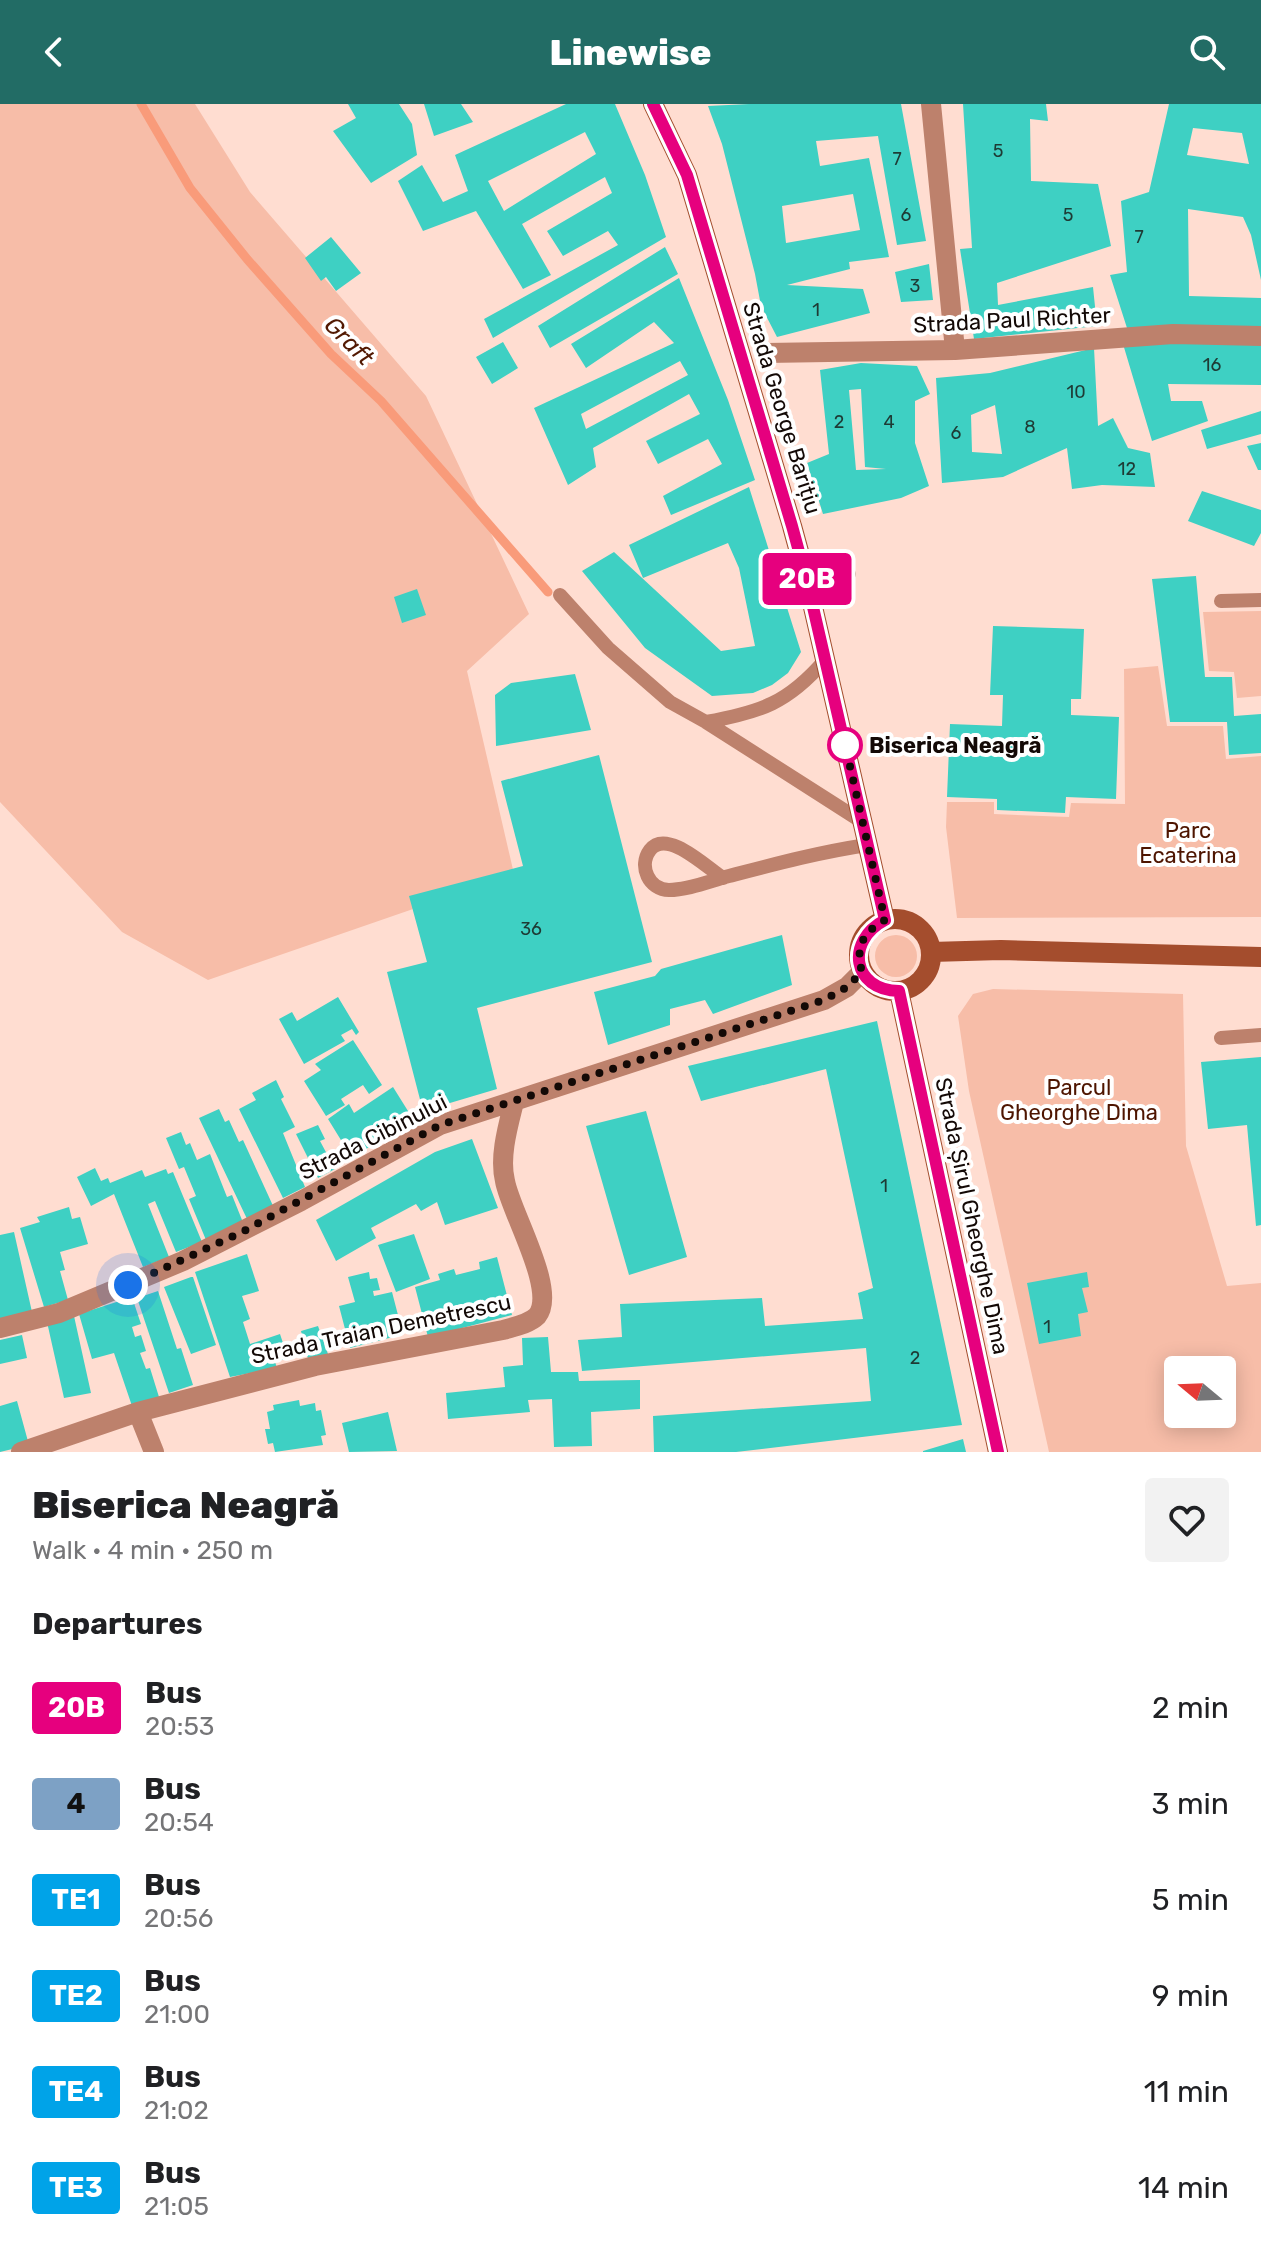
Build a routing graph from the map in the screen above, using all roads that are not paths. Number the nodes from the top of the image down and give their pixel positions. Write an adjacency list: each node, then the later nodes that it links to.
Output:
1 (653, 104): 7 (street, Strada George Barițiu)
2 (931, 104): 4 (street)
3 (1261, 336): 4 (street, Strada Paul Richter)
4 (955, 350): 5 (street, Strada Paul Richter)
5 (766, 353)
6 (849, 574): 7 (lane)
7 (807, 581): 11 (street, Strada George Barițiu)
8 (560, 595): 12 (lane)
9 (1261, 600): 10 (lane)
10 (1221, 601)
11 (825, 660): 12 (lane); 13 (street, Strada George Barițiu)
12 (706, 722): 13 (lane)
13 (861, 821): 14 (street, Strada George Barițiu)
14 (867, 845): 15 (lane); 16 (street, Strada George Barițiu)
15 (723, 878): 15 (lane)
16 (885, 920): 17 (street); 19 (street)
17 (931, 952): 18 (street); 20 (street)
18 (1261, 957)
19 (862, 972): 20 (street); 23 (street, Strada Cibinului)
20 (899, 991): 28 (street, Strada Șirul Gheorghe Dima)
21 (1261, 1035): 22 (lane)
22 (1221, 1038)
23 (514, 1102): 24 (street, Strada Cibinului); 25 (street, Strada Traian Demetrescu)
24 (0, 1328)
25 (138, 1412): 26 (street, Strada Traian Demetrescu); 27 (street)
26 (21, 1452)
27 (154, 1452)
28 (998, 1452)

